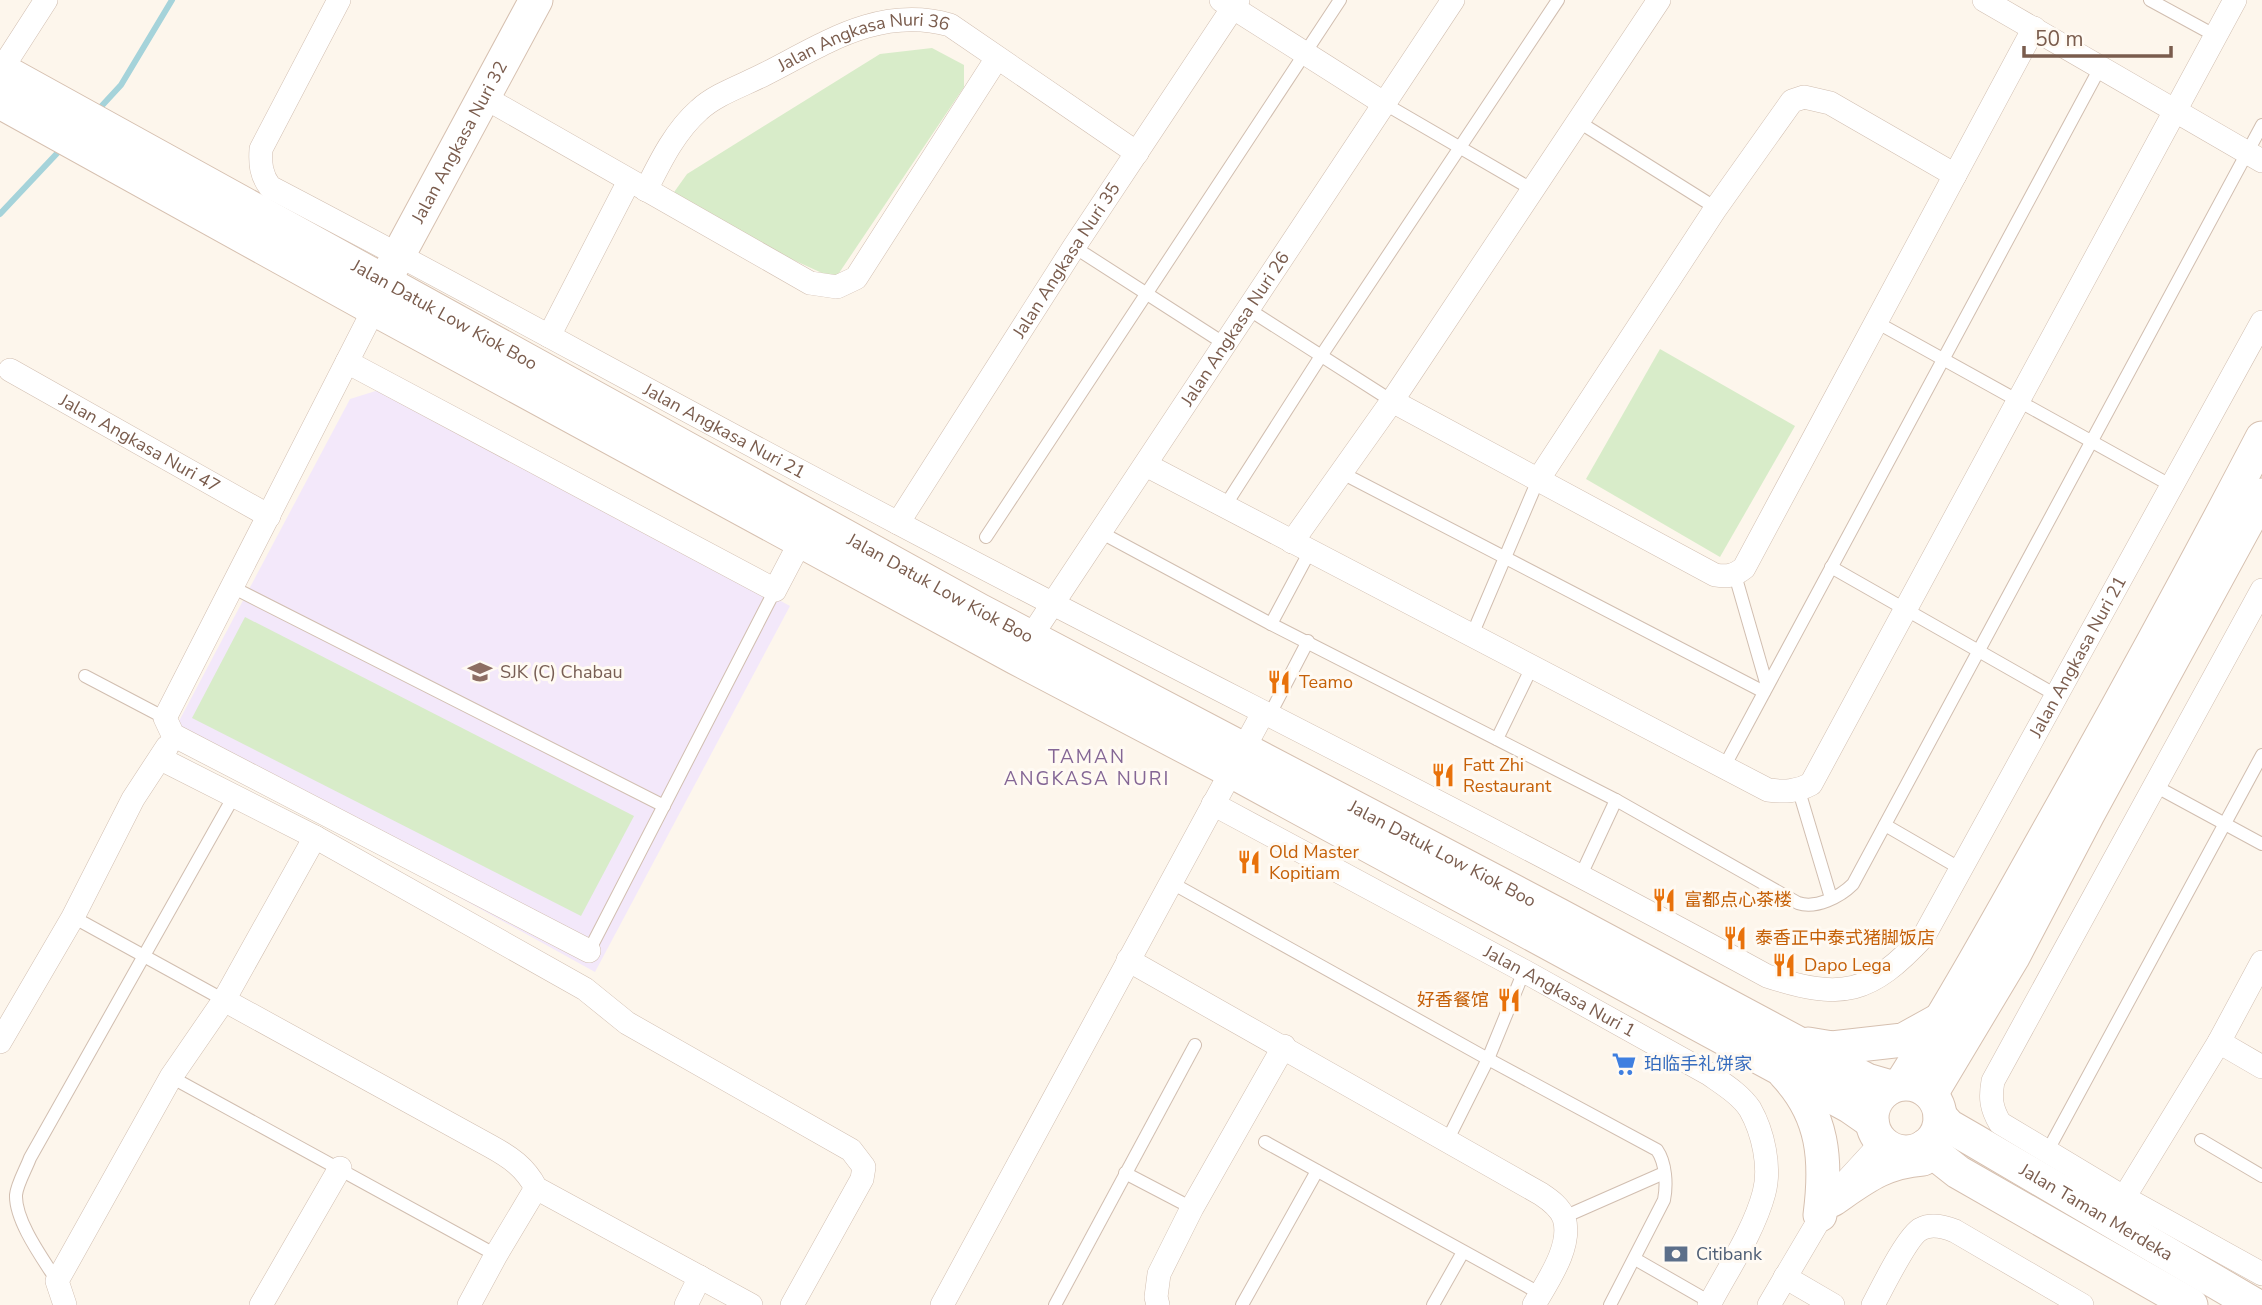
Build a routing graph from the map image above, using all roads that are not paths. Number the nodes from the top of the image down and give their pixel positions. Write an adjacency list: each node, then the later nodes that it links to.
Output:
1 (46, 0): 17 (street)
2 (340, 0): 33 (street, Jalan Angkasa Nuri 21)
3 (536, 0): 18 (main road, Jalan Angkasa Nuri 32)
4 (1340, 0): 14 (lane)
5 (1453, 0): 20 (street, Jalan Angkasa Nuri 26)
6 (1558, 0): 25 (lane)
7 (1659, 0): 23 (street)
8 (1984, 0): 12 (street)
9 (2150, 0): 13 (lane)
10 (2235, 0): 13 (street)
11 (1231, 3): 14 (street); 26 (street, Jalan Angkasa Nuri 35)
12 (2034, 28): 16 (street); 28 (street)
13 (2216, 36): 21 (street)
14 (1305, 53): 20 (street); 34 (lane)
15 (997, 58): 26 (street, Jalan Angkasa Nuri 36); 29 (street, Jalan Angkasa Nuri 36); 29 (street)
16 (2101, 66): 21 (street); 41 (lane)
17 (1, 69): 22 (main road, Jalan Datuk Low Kiok Boo)
18 (482, 96): 29 (street); 33 (main road, Jalan Angkasa Nuri 32)
19 (0, 102): 22 (main road, Jalan Datuk Low Kiok Boo)
20 (1385, 104): 25 (lane); 35 (street, Jalan Angkasa Nuri 26)
21 (2175, 110): 27 (street); 45 (street)
22 (49, 113): 33 (main road, Jalan Datuk Low Kiok Boo)
23 (1579, 122): 30 (street); 31 (lane)
24 (2262, 125): 27 (lane)
25 (1459, 147): 30 (lane); 40 (lane)
26 (1137, 153): 32 (street, Jalan Angkasa Nuri 35)
27 (2255, 157): 47 (lane)
28 (1955, 175): 31 (street); 36 (street)
29 (637, 186): 38 (street, Jalan Angkasa Nuri 36)
30 (1533, 190): 44 (street)
31 (1716, 208): 50 (street)
32 (1074, 247): 34 (lane); 55 (street, Jalan Angkasa Nuri 35)
33 (386, 282): 38 (street, Jalan Angkasa Nuri 21); 42 (street); 56 (main road, Jalan Datuk Low Kiok Boo)
34 (1148, 294): 39 (lane); 58 (lane)
35 (1248, 309): 39 (street, Jalan Angkasa Nuri 26); 40 (lane)
36 (1876, 322): 41 (lane); 62 (street)
37 (2262, 322): 51 (street, Jalan Angkasa Nuri 21)
38 (550, 335): 55 (street, Jalan Angkasa Nuri 21)
39 (1225, 344): 48 (street, Jalan Angkasa Nuri 26)
40 (1321, 356): 44 (lane); 53 (lane)
41 (1942, 358): 45 (lane); 61 (lane)
42 (347, 362): 54 (street); 64 (street)
43 (10, 370): 54 (street, Jalan Angkasa Nuri 47)
44 (1392, 401): 49 (street); 50 (street)
45 (2018, 401): 47 (lane); 67 (street)
46 (2262, 438): 105 (main road)
47 (2091, 441): 51 (lane); 72 (lane)
48 (1146, 465): 53 (street); 57 (street, Jalan Angkasa Nuri 26)
49 (1342, 472): 59 (street); 60 (lane)
50 (1538, 480): 60 (lane); 62 (street)
51 (2172, 486): 76 (street, Jalan Angkasa Nuri 21)
52 (2262, 495): 105 (main road)
53 (1225, 506): 59 (street)
54 (269, 516): 63 (street)
55 (898, 523): 66 (street, Jalan Angkasa Nuri 21)
56 (807, 529): 64 (street); 71 (main road, Jalan Datuk Low Kiok Boo)
57 (1100, 532): 66 (street, Jalan Angkasa Nuri 26); 68 (lane)
58 (986, 537)
59 (1301, 547): 68 (lane); 69 (street)
60 (1505, 559): 69 (lane); 75 (lane)
61 (1830, 567): 67 (lane); 75 (lane)
62 (1735, 575): 75 (lane)
63 (232, 587): 78 (street); 89 (lane)
64 (775, 590): 89 (lane)
65 (2262, 590): 84 (street)
66 (1053, 603): 71 (street, Jalan Angkasa Nuri 26); 77 (street, Jalan Angkasa Nuri 21)
67 (1905, 610): 72 (lane); 85 (street)
68 (1271, 624): 70 (lane)
69 (1472, 635): 73 (street)
70 (1308, 641): 77 (lane); 79 (lane)
71 (1023, 648): 82 (main road, Jalan Datuk Low Kiok Boo)
72 (1978, 651): 76 (lane); 91 (lane)
73 (1532, 667): 79 (lane); 83 (street)
74 (85, 676): 78 (lane)
75 (1766, 689): 83 (lane)
76 (2056, 695): 94 (street, Jalan Angkasa Nuri 21)
77 (1266, 715): 82 (street); 95 (street, Jalan Angkasa Nuri 21)
78 (169, 726): 81 (street); 99 (street)
79 (1497, 739): 87 (lane)
80 (2262, 755): 90 (lane)
81 (160, 759): 86 (street); 98 (street)
82 (1237, 760): 88 (street); 110 (main road, Jalan Datuk Low Kiok Boo)
83 (1724, 767): 85 (street)
84 (2155, 786): 90 (lane); 121 (street)
85 (1799, 791): 97 (lane)
86 (234, 796): 92 (street); 100 (lane)
87 (1616, 800): 95 (lane); 97 (lane)
88 (1213, 804): 96 (street); 103 (street, Jalan Angkasa Nuri 1)
89 (664, 806): 99 (lane)
90 (2225, 824): 93 (lane); 121 (lane)
91 (1885, 825): 94 (lane); 97 (lane)
92 (315, 837): 104 (street); 148 (street)
93 (2262, 844)
94 (1961, 869): 95 (street, Jalan Angkasa Nuri 21)
95 (1581, 875)
96 (1170, 882): 101 (street); 111 (lane)
97 (1831, 898)
98 (73, 917): 100 (lane); 106 (street)
99 (589, 951)
100 (145, 957): 104 (lane); 139 (lane)
101 (1128, 960): 109 (street); 149 (street)
102 (2262, 962): 107 (street)
103 (1524, 971): 111 (lane); 141 (street, Jalan Angkasa Nuri 1)
104 (224, 1000): 113 (street); 128 (street)
105 (1957, 1023): 110 (main road); 114 (main road); 119 (main road)
106 (0, 1042)
107 (2219, 1042): 112 (street); 131 (street)
108 (1195, 1045): 126 (lane)
109 (1284, 1046): 117 (street); 129 (street)
110 (1787, 1055): 114 (main road, Jalan Datuk Low Kiok Boo); 115 (main road, Jalan Datuk Low Kiok Boo); 130 (main road)
111 (1488, 1059): 117 (lane); 124 (lane)
112 (2262, 1067)
113 (171, 1077): 122 (lane); 139 (street)
114 (1916, 1095): 115 (main road); 119 (main road, Jalan Taman Merdeka); 120 (main road)
115 (1877, 1132): 120 (main road); 130 (street)
116 (2201, 1140): 127 (lane)
117 (1447, 1141): 132 (street)
118 (1265, 1142): 123 (lane)
119 (1975, 1142): 131 (main road, Jalan Taman Merdeka)
120 (1926, 1146): 125 (main road, Jalan Taman Merdeka)
121 (2047, 1153): 131 (street)
122 (340, 1168): 134 (lane); 144 (street)
123 (1317, 1171): 133 (lane); 152 (lane)
124 (1664, 1172): 132 (lane); 135 (lane)
125 (1958, 1172): 130 (main road); 158 (main road, Jalan Taman Merdeka)
126 (1125, 1173): 129 (lane); 150 (lane)
127 (2262, 1176)
128 (537, 1188): 134 (street); 137 (street)
129 (1192, 1208): 151 (street)
130 (1826, 1208): 138 (street)
131 (2117, 1209): 136 (street); 159 (main road, Jalan Taman Merdeka)
132 (1564, 1217): 140 (street)
133 (1463, 1252): 140 (lane); 153 (lane)
134 (496, 1255): 145 (street)
135 (1635, 1259): 141 (lane); 154 (lane)
136 (2262, 1274)
137 (700, 1277): 146 (street); 147 (street)
138 (1785, 1277): 155 (street); 156 (street)
139 (57, 1281): 143 (street)
140 (1537, 1300)
141 (1709, 1303)
142 (1879, 1303): 157 (street)
143 (65, 1305)
144 (261, 1305)
145 (469, 1305)
146 (686, 1305)
147 (751, 1305)
148 (792, 1305)
149 (942, 1305)
150 (1055, 1305)
151 (1158, 1305)
152 (1242, 1305)
153 (1433, 1305)
154 (1610, 1305)
155 (1769, 1305)
156 (1833, 1305)
157 (2082, 1305)
158 (2191, 1305)
159 (2255, 1305)

